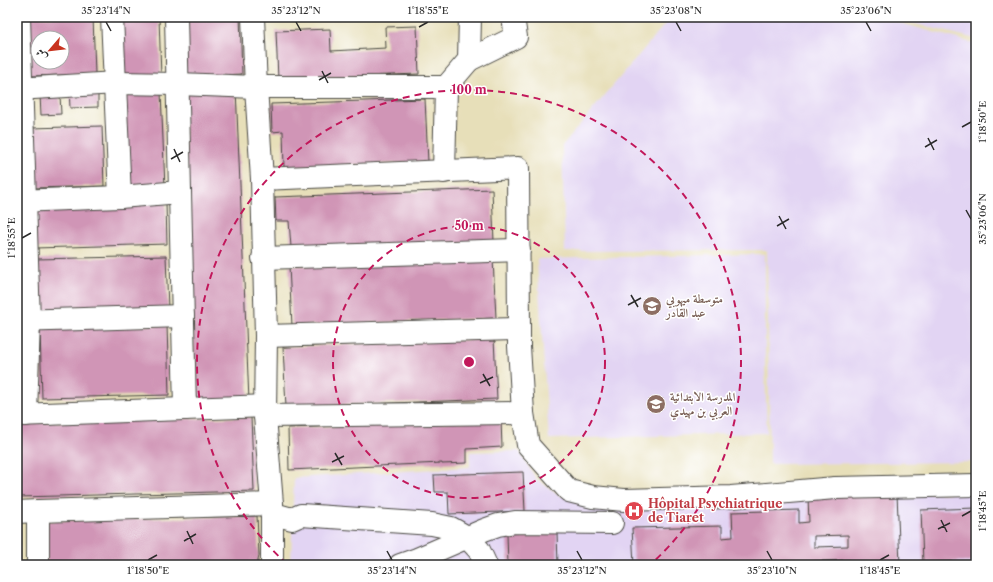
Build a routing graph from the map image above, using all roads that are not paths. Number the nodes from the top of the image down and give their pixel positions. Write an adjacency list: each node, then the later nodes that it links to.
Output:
1 (19, 17): 12 (street)
2 (112, 17): 8 (street)
3 (176, 17): 9 (street)
4 (253, 17): 10 (street)
5 (470, 17): 7 (street)
6 (513, 17): 7 (street)
7 (469, 60): 11 (street)
8 (116, 83): 9 (street); 12 (street); 16 (street)
9 (178, 84): 10 (street); 15 (street)
10 (256, 87): 11 (street); 14 (street)
11 (446, 87): 13 (street)
12 (20, 88): 17 (street)
13 (444, 172): 14 (street); 18 (street)
14 (262, 179): 19 (street)
15 (180, 192): 16 (street); 20 (street)
16 (120, 197): 17 (street)
17 (21, 201): 21 (street)
18 (519, 250): 19 (street); 22 (street)
19 (263, 258): 23 (street)
20 (183, 316): 21 (street); 24 (street)
21 (23, 321): 27 (street)
22 (520, 329): 23 (street); 26 (street)
23 (266, 336): 25 (street)
24 (186, 409): 25 (street); 27 (street)
25 (265, 411): 26 (street); 29 (street)
26 (523, 413): 28 (street)
27 (21, 415)
28 (976, 485)
29 (271, 508): 30 (street); 32 (street); 34 (street)
30 (28, 511): 33 (street)
31 (612, 523): 32 (street)
32 (467, 537): 35 (street); 36 (street)
33 (38, 565)
34 (272, 565)
35 (400, 565)
36 (486, 565)

